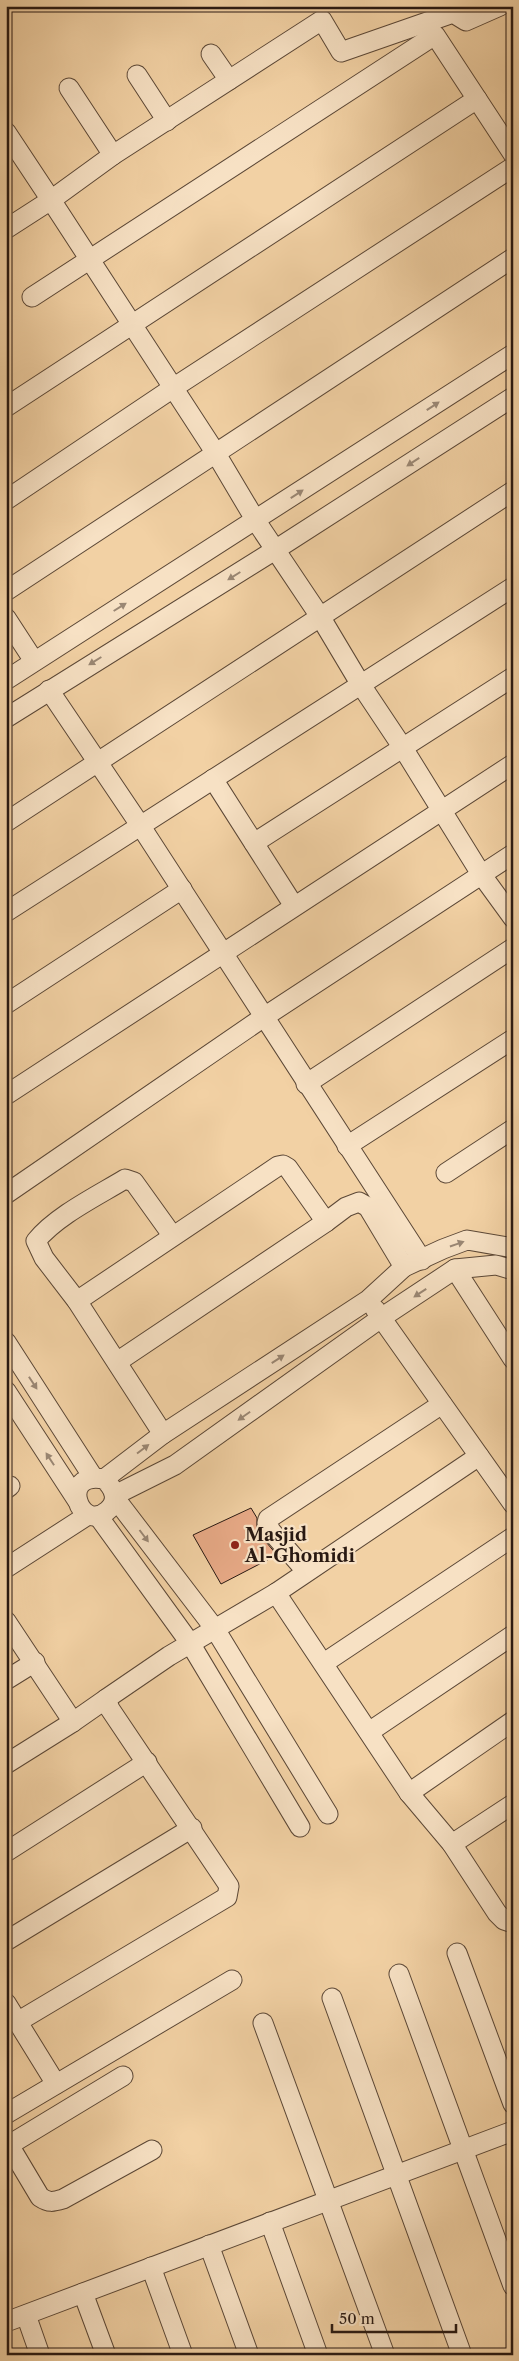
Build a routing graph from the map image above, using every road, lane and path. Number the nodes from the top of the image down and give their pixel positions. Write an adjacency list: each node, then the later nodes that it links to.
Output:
1 (500, 6): 2 (street)
2 (466, 21): 3 (street); 6 (street)
3 (435, 35): 8 (street); 17 (street)
4 (211, 54): 6 (street)
5 (136, 75): 9 (street)
6 (229, 80): 9 (street)
7 (69, 88): 12 (street)
8 (477, 99): 11 (street); 19 (street)
9 (167, 121): 12 (street)
10 (7, 134): 14 (street)
11 (513, 154)
12 (113, 156): 14 (street)
13 (513, 167): 21 (street)
14 (51, 200): 15 (street); 17 (street)
15 (6, 229)
16 (513, 258): 24 (street)
17 (89, 260): 18 (street); 19 (street)
18 (32, 297)
19 (131, 324): 21 (street); 23 (street)
20 (513, 354): 27 (street, one-way to 20)
21 (173, 388): 24 (street); 26 (street)
22 (513, 397): 28 (street, one-way to 28)
23 (6, 406)
24 (215, 452): 27 (street); 30 (street)
25 (513, 491): 32 (street)
26 (6, 500)
27 (256, 521): 28 (street); 33 (street, one-way to 27)
28 (275, 550): 32 (street); 37 (street, one-way to 37)
29 (513, 587): 36 (street)
30 (6, 591)
31 (6, 618): 33 (street)
32 (321, 618): 36 (street); 40 (street)
33 (34, 661): 35 (street)
34 (513, 677): 39 (street)
35 (6, 680)
36 (361, 685): 39 (street); 42 (street)
37 (49, 690): 38 (street); 40 (street)
38 (6, 718)
39 (403, 748): 43 (street); 46 (street)
40 (99, 762): 44 (street); 45 (street)
41 (513, 764): 43 (street)
42 (212, 779): 45 (street); 46 (street)
43 (442, 809): 48 (street); 50 (street)
44 (6, 822)
45 (140, 825): 49 (street); 51 (street)
46 (254, 843): 50 (street)
47 (513, 854): 48 (street)
48 (481, 874): 52 (street); 56 (street)
49 (182, 889): 54 (street); 55 (street)
50 (294, 906): 54 (street)
51 (6, 912)
52 (513, 918)
53 (513, 948): 58 (street)
54 (223, 954): 56 (street); 59 (street)
55 (6, 1004)
56 (264, 1017): 58 (street); 63 (street)
57 (513, 1039): 61 (street)
58 (306, 1084): 61 (street)
59 (6, 1095)
60 (513, 1129): 62 (street)
61 (347, 1146): 67 (street)
62 (446, 1173)
63 (6, 1194)
64 (326, 1222): 65 (street); 68 (street); 76 (street)
65 (172, 1235): 72 (street); 72 (street)
66 (513, 1248): 67 (street, one-way to 66)
67 (422, 1260): 68 (street)
68 (404, 1267): 71 (street)
69 (456, 1269): 70 (street); 73 (street, one-way to 73); 75 (street)
70 (513, 1270)
71 (368, 1300): 73 (street); 79 (street, one-way to 71)
72 (77, 1301): 76 (street)
73 (381, 1318): 78 (street); 82 (street, one-way to 82)
74 (6, 1342): 81 (street, one-way to 81)
75 (513, 1359)
76 (117, 1362): 79 (street)
77 (6, 1391): 84 (street, one-way to 77)
78 (442, 1404): 80 (street); 87 (street)
79 (163, 1434): 81 (street, one-way to 79)
80 (479, 1456): 83 (street); 87 (street)
81 (98, 1478): 82 (street); 84 (street)
82 (115, 1496): 84 (street); 88 (street, one-way to 88)
83 (513, 1504)
84 (88, 1510): 86 (street); 90 (street)
85 (513, 1537): 96 (street)
86 (6, 1568)
87 (306, 1571): 89 (street)
88 (179, 1582): 90 (street); 92 (street)
89 (276, 1592): 92 (street); 96 (street)
90 (157, 1597): 94 (street)
91 (6, 1621): 95 (street)
92 (215, 1629): 94 (street); 106 (street)
93 (513, 1635): 101 (street)
94 (190, 1643): 98 (street); 107 (street)
95 (35, 1662): 97 (street); 100 (street)
96 (324, 1663): 101 (street)
97 (6, 1680)
98 (106, 1699): 100 (street); 102 (street)
99 (513, 1721): 104 (street)
100 (73, 1722): 103 (street)
101 (369, 1732): 104 (street)
102 (147, 1762): 108 (street); 110 (street)
103 (6, 1764)
104 (409, 1793): 109 (street)
105 (513, 1804): 109 (street)
106 (328, 1814)
107 (300, 1827)
108 (192, 1828): 112 (street); 118 (street)
109 (452, 1844): 111 (street)
110 (6, 1852)
111 (513, 1923)
112 (6, 1941)
113 (458, 1953): 122 (street)
114 (398, 1974): 126 (street)
115 (232, 1980): 121 (street)
116 (332, 1998): 128 (street)
117 (6, 2003): 118 (street)
118 (19, 2021): 121 (street)
119 (263, 2023): 129 (street)
120 (123, 2076): 125 (street)
121 (56, 2084): 123 (street)
122 (513, 2104)
123 (6, 2114)
124 (513, 2131): 126 (street)
125 (8, 2142): 127 (street)
126 (463, 2149): 128 (street); 133 (street)
127 (152, 2150)
128 (396, 2174): 129 (street); 143 (street)
129 (328, 2200): 130 (street); 142 (street)
130 (270, 2222): 131 (street); 141 (street)
131 (209, 2245): 132 (street); 140 (street)
132 (151, 2267): 134 (street); 139 (street)
133 (512, 2282)
134 (83, 2293): 135 (street); 138 (street)
135 (26, 2315): 136 (street); 137 (street)
136 (6, 2322)
137 (40, 2355)
138 (106, 2355)
139 (183, 2355)
140 (248, 2355)
141 (318, 2355)
142 (385, 2355)
143 (462, 2355)

